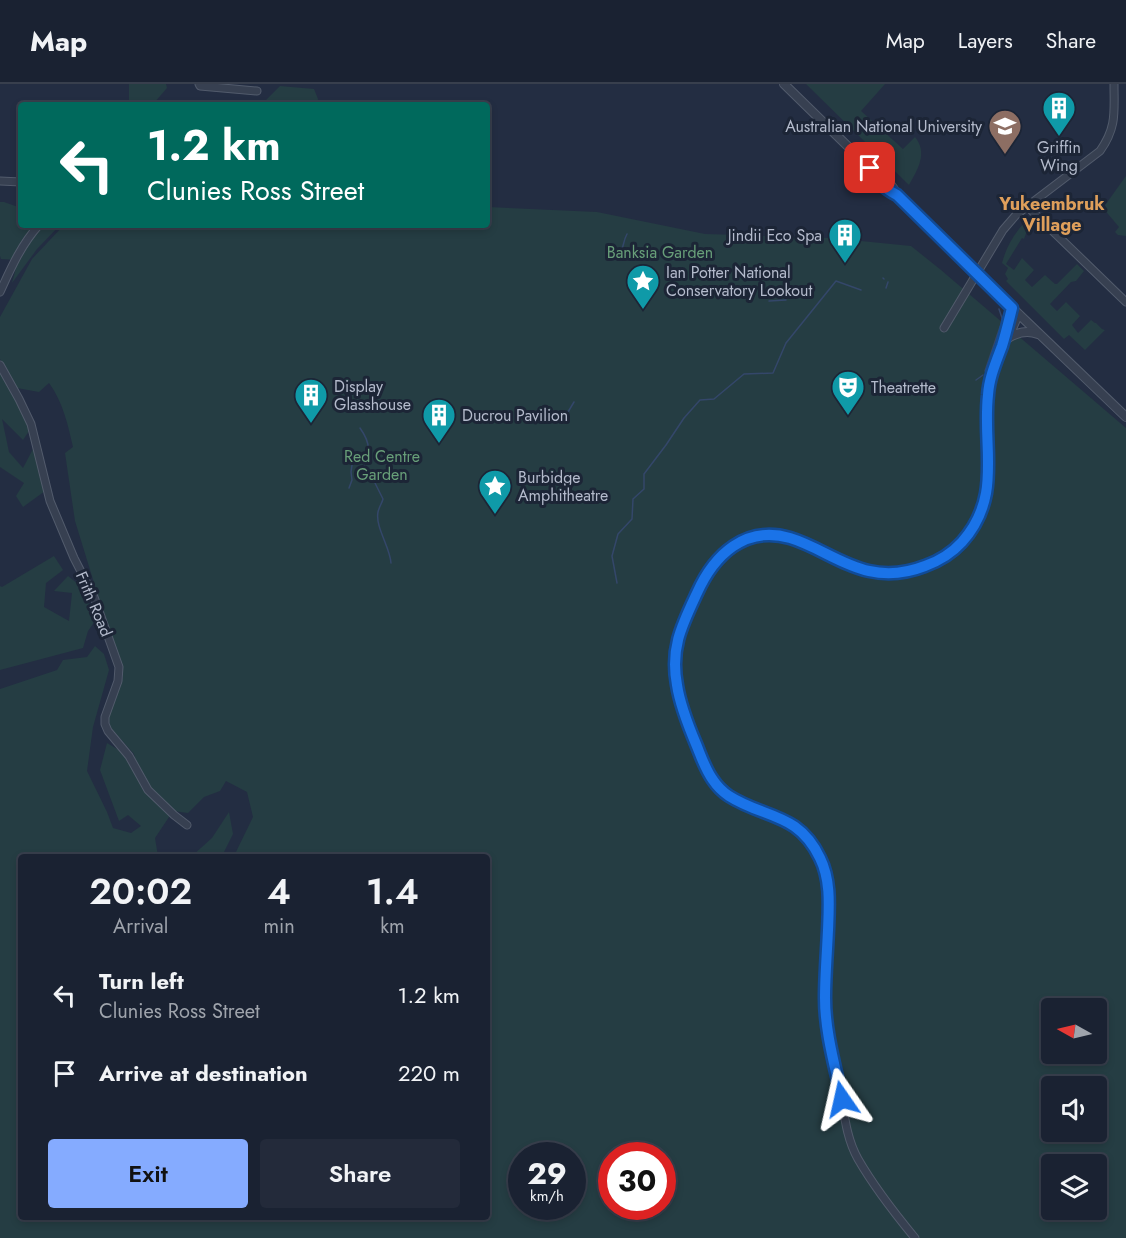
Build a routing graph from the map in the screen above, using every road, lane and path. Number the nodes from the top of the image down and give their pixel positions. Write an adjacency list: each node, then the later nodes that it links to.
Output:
1 (199, 84): 4 (street)
2 (784, 84): 9 (street)
3 (1114, 84): 7 (street)
4 (257, 92)
5 (0, 181): 6 (street)
6 (18, 182)
7 (1028, 205): 9 (street); 11 (street)
8 (36, 228): 10 (street)
9 (978, 274): 12 (street); 13 (street)
10 (0, 291)
11 (1126, 302)
12 (1016, 311): 14 (street); 15 (street)
13 (944, 328)
14 (1041, 335): 15 (street); 17 (street)
15 (1005, 342): 19 (street)
16 (0, 365): 18 (street, Frith Road)
17 (1126, 417)
18 (187, 825)
19 (915, 1238)

